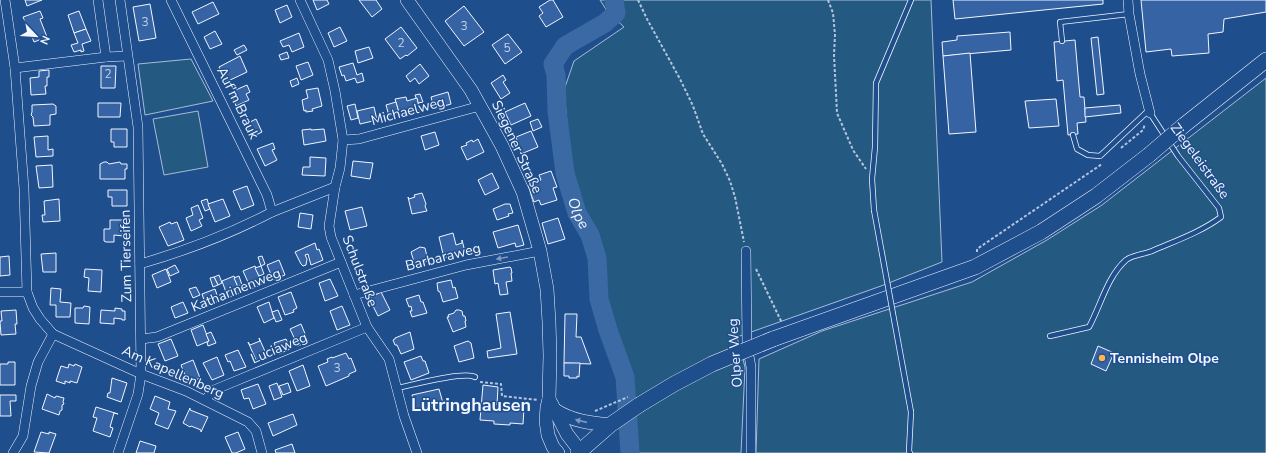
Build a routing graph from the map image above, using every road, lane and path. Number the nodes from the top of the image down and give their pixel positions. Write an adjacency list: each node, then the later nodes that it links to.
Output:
1 (5, 0): 16 (street)
2 (98, 0): 14 (street)
3 (120, 0): 13 (street, Zum Tierseifen)
4 (300, 0): 20 (street, Schulstraße)
5 (407, 0): 17 (street, Siegener Straße)
6 (638, 0): 26 (path)
7 (828, 0): 23 (path)
8 (911, 0): 49 (lane, bridge)
9 (1128, 0): 11 (street, Ziegeleistraße)
10 (173, 4): 25 (street, Auf'm Brauk)
11 (1129, 14): 12 (lane); 18 (street, Ziegeleistraße)
12 (1062, 41)
13 (127, 56): 14 (street); 31 (street, Zum Tierseifen)
14 (106, 57): 16 (street)
15 (1266, 60): 47 (main road, bridge)
16 (15, 68): 33 (street)
17 (480, 106): 20 (street, Michaelweg); 27 (street, Siegener Straße)
18 (1149, 111): 19 (lane); 21 (path); 38 (lane, Ziegeleistraße)
19 (1072, 135)
20 (343, 140): 24 (street, Schulstraße)
21 (1120, 149)
22 (1103, 163): 29 (path)
23 (866, 170)
24 (335, 187): 25 (street); 30 (street, Schulstraße)
25 (272, 212): 31 (street)
26 (742, 233)
27 (540, 251): 34 (street, Barbaraweg, one-way to 34); 45 (street, Siegener Straße)
28 (746, 251): 35 (path); 55 (street, Olper Weg)
29 (982, 251)
30 (341, 262): 34 (street, Schulstraße); 39 (street, Katharinenweg)
31 (140, 264): 39 (street, Zum Tierseifen)
32 (0, 292): 33 (street)
33 (27, 292): 37 (street)
34 (354, 295): 36 (street, Schulstraße)
35 (782, 324)
36 (367, 327): 42 (street, Schulstraße); 44 (street, Luciaweg)
37 (54, 334): 40 (street, Am Kapellenberg); 50 (street)
38 (1050, 336)
39 (141, 339): 40 (street, Zum Tierseifen)
40 (141, 374): 44 (street, Am Kapellenberg); 51 (street, Zum Tierseifen)
41 (475, 377): 42 (lane); 45 (path)
42 (397, 388): 53 (street, Schulstraße)
43 (630, 395): 46 (path)
44 (205, 400): 52 (street, Am Kapellenberg)
45 (552, 405): 47 (street, one-way to 45); 48 (street, Siegener Straße); 54 (street, Siegener Straße)
46 (599, 410)
47 (610, 425): 48 (main road)
48 (579, 452)
49 (909, 452)
50 (13, 453)
51 (118, 453)
52 (262, 453)
53 (418, 453)
54 (558, 453)
55 (751, 453)

